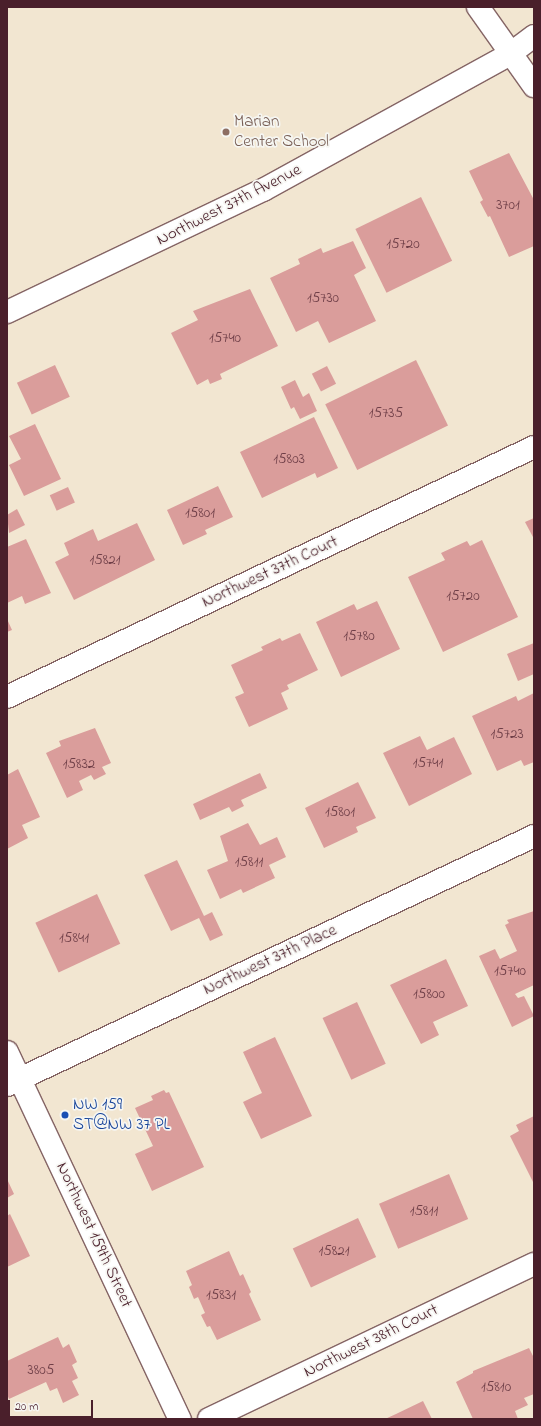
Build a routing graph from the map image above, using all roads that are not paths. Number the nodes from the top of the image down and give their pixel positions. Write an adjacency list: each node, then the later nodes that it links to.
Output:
1 (478, 7): 3 (street)
2 (534, 36): 3 (street, Northwest 37th Avenue)
3 (510, 54): 4 (street); 5 (street, Northwest 37th Avenue)
4 (534, 86)
5 (7, 312)
6 (534, 447): 7 (street, Northwest 37th Court)
7 (7, 697)
8 (534, 836): 10 (street, Northwest 37th Place)
9 (7, 1052): 10 (street, Northwest 159th Street)
10 (14, 1082): 12 (street, Northwest 159th Street)
11 (534, 1264): 13 (street, Northwest 38th Court)
12 (180, 1419)
13 (209, 1419)

